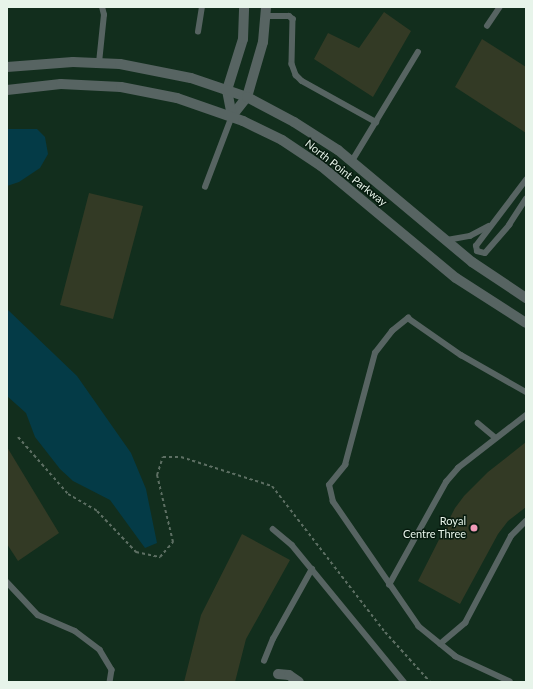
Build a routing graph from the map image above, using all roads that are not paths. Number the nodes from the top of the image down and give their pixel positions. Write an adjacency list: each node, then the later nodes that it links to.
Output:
1 (102, 7): 9 (lane)
2 (202, 7): 7 (lane)
3 (244, 7): 12 (street)
4 (500, 7): 6 (lane)
5 (266, 11): 13 (street); 15 (lane)
6 (487, 26)
7 (198, 32)
8 (418, 52): 15 (lane)
9 (99, 63): 10 (street, North Point Parkway); 12 (street, North Point Parkway)
10 (7, 67)
11 (7, 90): 14 (street, North Point Parkway)
12 (228, 90): 13 (street, North Point Parkway); 14 (street)
13 (247, 97): 14 (street); 16 (street, North Point Parkway)
14 (232, 116): 18 (lane); 25 (street, North Point Parkway)
15 (376, 122): 16 (lane)
16 (352, 161): 21 (street, North Point Parkway)
17 (526, 180): 20 (lane)
18 (205, 187)
19 (526, 198): 22 (lane)
20 (491, 225): 21 (lane); 22 (lane)
21 (446, 240): 23 (street, North Point Parkway)
22 (477, 251): 23 (lane)
23 (469, 259): 24 (street, North Point Parkway)
24 (526, 298)
25 (526, 323)
26 (526, 392): 34 (lane)
27 (526, 415): 29 (lane)
28 (478, 423): 29 (lane)
29 (496, 438): 34 (lane)
30 (526, 521): 35 (lane)
31 (273, 529): 32 (lane)
32 (312, 570): 36 (lane); 40 (lane)
33 (7, 582): 38 (lane)
34 (389, 585): 35 (lane)
35 (440, 644): 41 (lane)
36 (264, 661)
37 (278, 674): 39 (street)
38 (110, 682)
39 (299, 682)
40 (404, 682)
41 (510, 682)

